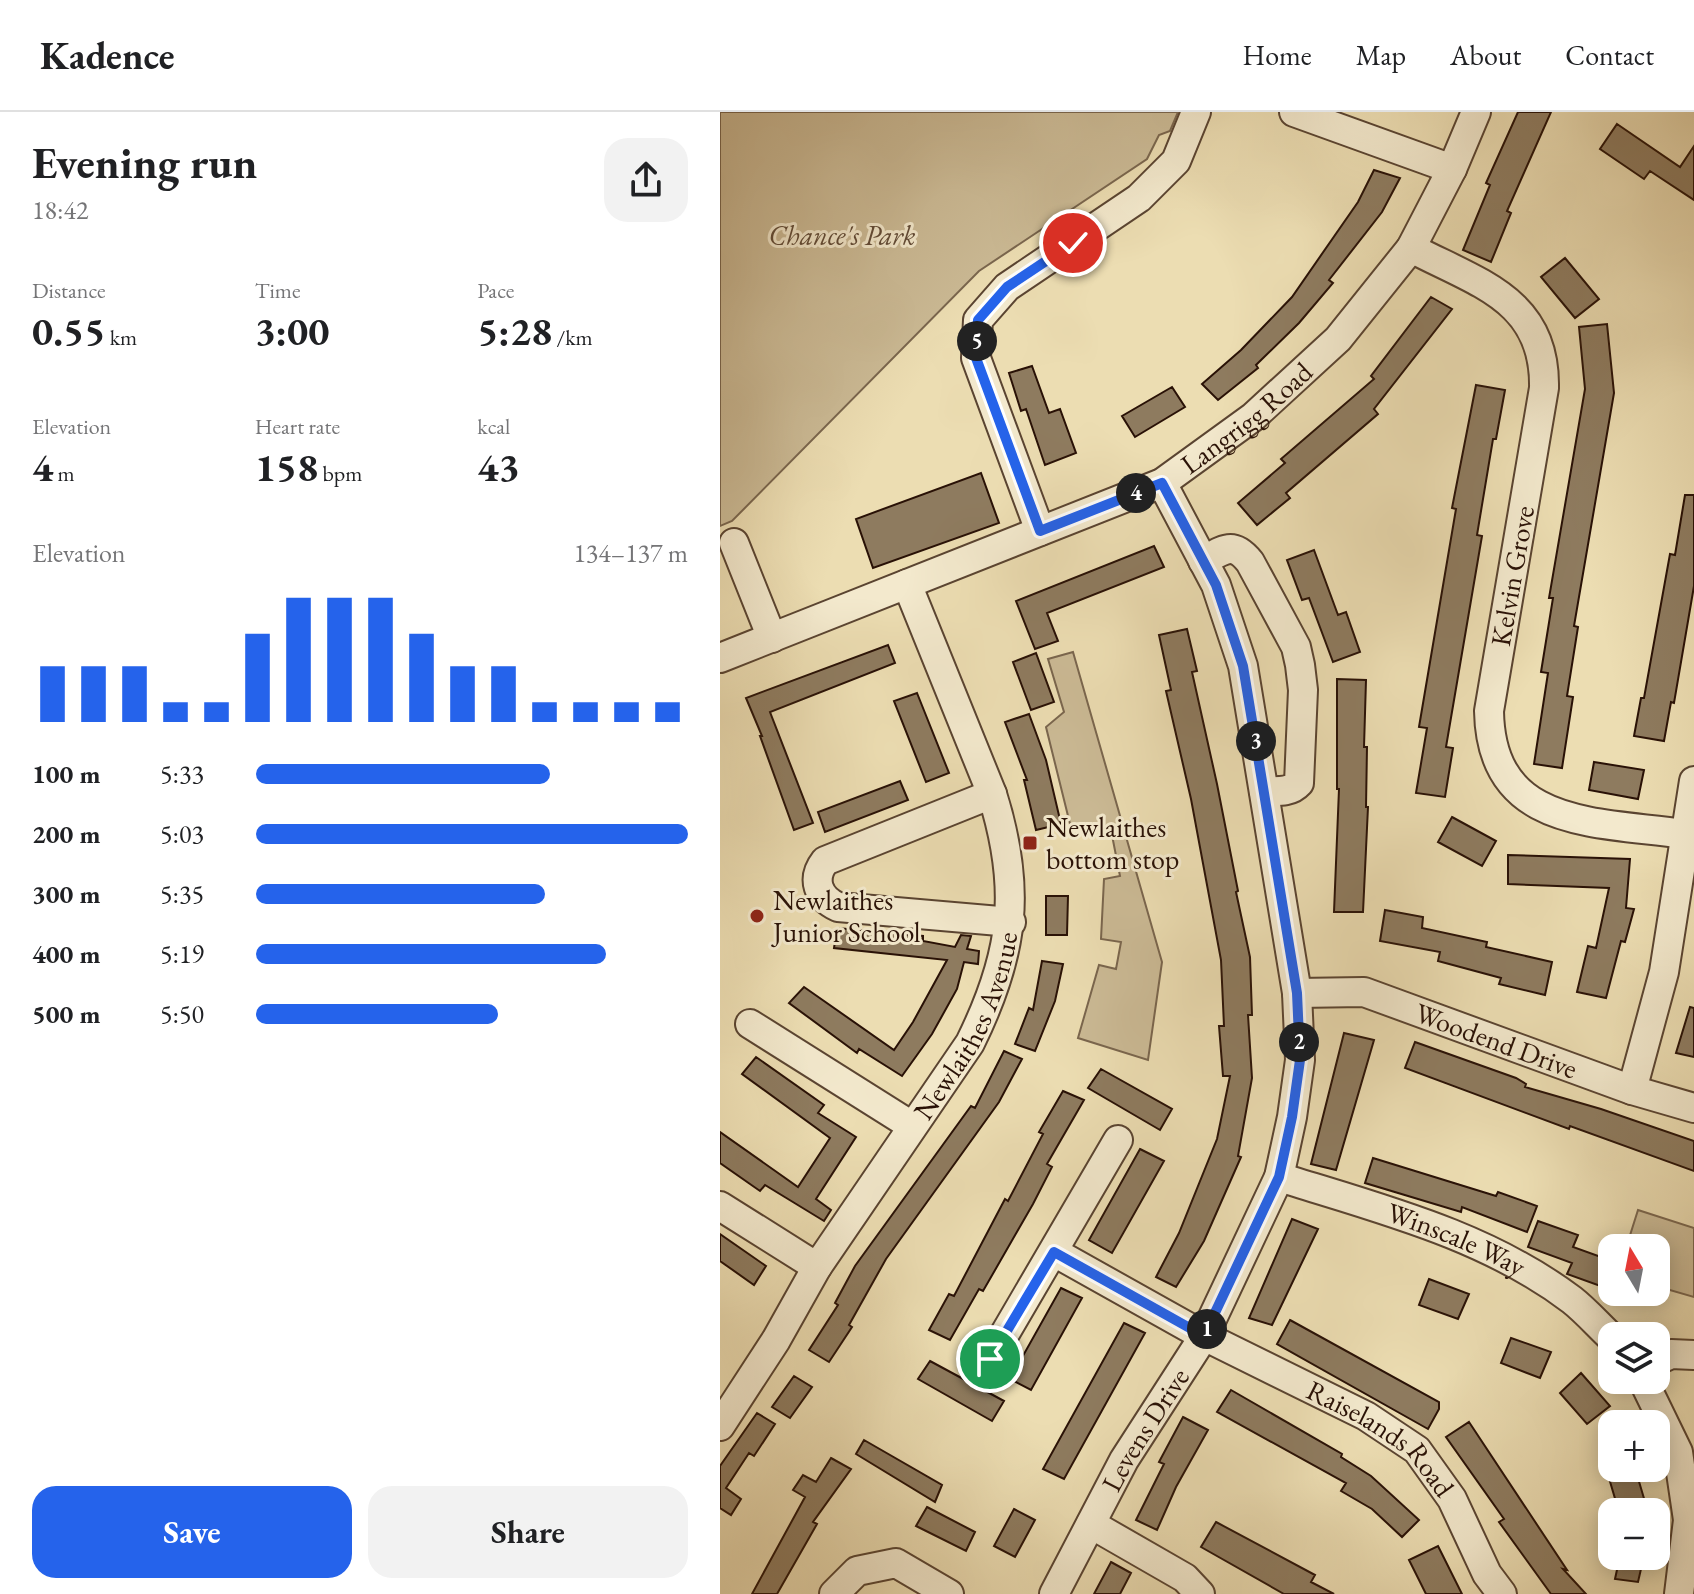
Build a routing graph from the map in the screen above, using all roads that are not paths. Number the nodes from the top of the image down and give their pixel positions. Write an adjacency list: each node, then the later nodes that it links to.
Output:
1 (1196, 112): 7 (street)
2 (1294, 112): 4 (street)
3 (1476, 112): 4 (street, Langrigg Road)
4 (1452, 169): 5 (street, Langrigg Road)
5 (1411, 248): 6 (street, Langrigg Road); 16 (street, Kelvin Grove)
6 (1162, 483): 7 (street, Langrigg Road); 9 (street, Levens Drive)
7 (1040, 531): 10 (street, Langrigg Road)
8 (734, 543): 11 (street)
9 (1203, 561): 14 (street, Levens Drive); 14 (street)
10 (907, 584): 11 (street, Langrigg Road); 15 (street, Newlaithes Avenue)
11 (772, 638): 12 (street, Langrigg Road)
12 (720, 658)
13 (1694, 781): 16 (street)
14 (1264, 791): 18 (street, Levens Drive)
15 (992, 794): 17 (street, Newlaithes Avenue); 17 (street)
16 (1684, 834): 20 (street)
17 (1011, 922): 22 (street, Newlaithes Avenue)
18 (1297, 993): 20 (street, Woodend Drive); 24 (street, Levens Drive)
19 (750, 1024): 22 (street)
20 (1632, 1090): 21 (street, Woodend Drive)
21 (1694, 1108)
22 (912, 1126): 27 (street, Newlaithes Avenue)
23 (1118, 1140): 26 (street)
24 (1279, 1177): 28 (street, Winscale Way); 29 (street, Levens Drive)
25 (720, 1206): 27 (street)
26 (1054, 1252): 29 (street, Raiselands Road); 32 (street)
27 (817, 1267): 34 (street, Newlaithes Avenue)
28 (1598, 1325)
29 (1204, 1336): 36 (street, Levens Drive); 41 (street, Raiselands Road)
30 (1670, 1354): 31 (street)
31 (1694, 1355)
32 (990, 1359)
33 (1653, 1394): 35 (street)
34 (722, 1420)
35 (1683, 1434): 42 (street)
36 (1091, 1524): 39 (street, Levens Drive); 40 (street)
37 (834, 1594): 38 (street)
38 (949, 1594)
39 (1054, 1594)
40 (1200, 1594)
41 (1502, 1594)
42 (1679, 1594)

